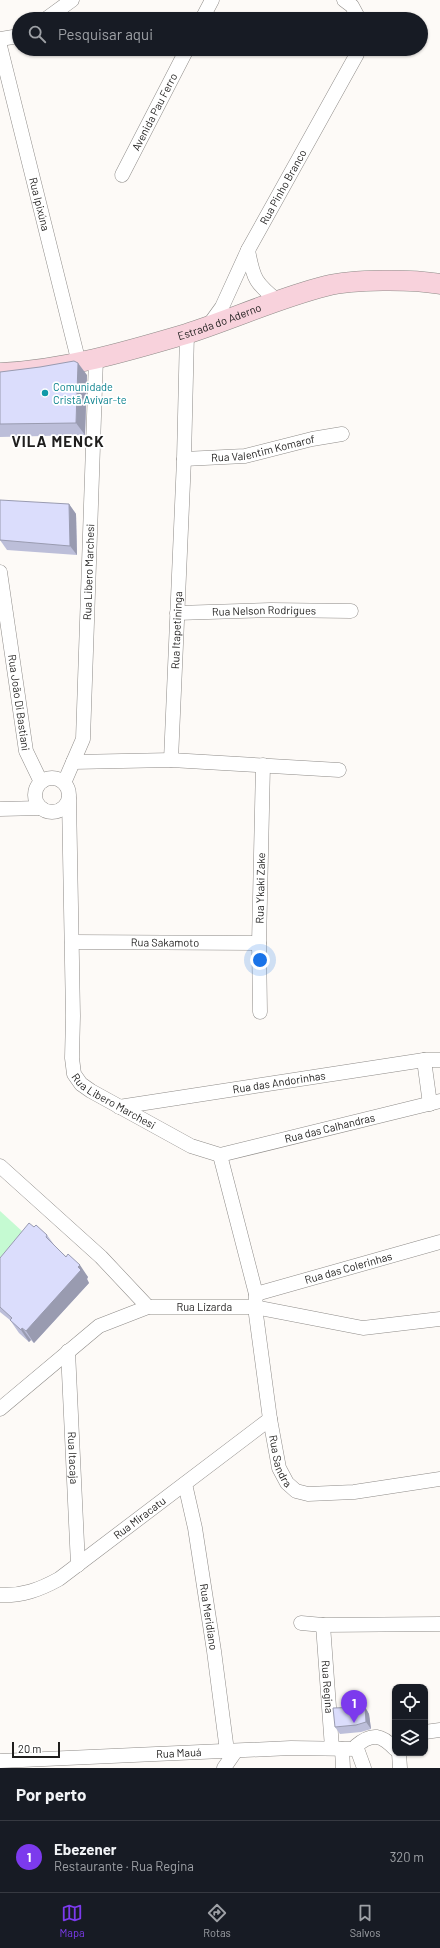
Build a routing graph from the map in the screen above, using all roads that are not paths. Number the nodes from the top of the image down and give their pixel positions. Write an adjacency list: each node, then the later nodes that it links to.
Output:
1 (72, 0): 4 (street)
2 (212, 0): 5 (street)
3 (344, 0): 6 (street)
4 (56, 12)
5 (206, 12)
6 (355, 12)
7 (12, 37): 8 (street)
8 (0, 39)
9 (0, 46): 18 (street, Rua Ipixúna)
10 (183, 56): 12 (street, Avenida Pau Ferro)
11 (356, 56): 13 (street, Rua Pinho Branco)
12 (122, 175)
13 (248, 250): 15 (street); 16 (street, Rua Pinho Branco)
14 (440, 284): 15 (main road, Estrada do Aderno)
15 (279, 302): 16 (main road, Estrada do Aderno)
16 (209, 325): 17 (main road, Estrada do Aderno)
17 (187, 333): 18 (main road, Estrada do Aderno); 21 (street, Rua Itapetininga)
18 (88, 361): 19 (main road, Estrada do Aderno); 26 (street, Rua Libero Marchesi)
19 (0, 373)
20 (342, 434): 21 (street, Rua Valentim Komarof)
21 (184, 459): 24 (street, Rua Itapetininga)
22 (0, 572): 29 (street, Rua João Di Bastiani)
23 (351, 611): 24 (street, Rua Nelson Rodrigues)
24 (177, 613): 25 (street, Rua Itapetininga)
25 (171, 760): 26 (street); 27 (street)
26 (73, 762): 30 (street, Rua Libero Marchesi)
27 (263, 765): 28 (street); 35 (street, Rua Ykaki Zake)
28 (339, 770)
29 (41, 782): 30 (street); 32 (street)
30 (64, 783): 31 (street)
31 (69, 798): 32 (street); 34 (street, Rua Libero Marchesi)
32 (41, 808): 33 (street)
33 (0, 809)
34 (72, 942): 35 (street, Rua Sakamoto); 40 (street, Rua Libero Marchesi)
35 (259, 943): 36 (street, Rua Ykaki Zake)
36 (260, 1012)
37 (424, 1060): 38 (street, Rua das Andorinhas); 39 (street); 40 (street, Rua das Andorinhas)
38 (440, 1060)
39 (435, 1102): 41 (street, Rua das Calhandras)
40 (119, 1107): 41 (street, Rua Libero Marchesi)
41 (220, 1155): 44 (street)
42 (0, 1166): 45 (street)
43 (440, 1242): 44 (street, Rua das Colerinhas)
44 (255, 1300): 45 (street, Rua Lizarda); 46 (street, Rua Lizarda); 49 (street, Rua Sandra)
45 (148, 1307): 47 (street, Rua Lizarda)
46 (440, 1319)
47 (68, 1351): 48 (street, Rua Lizarda); 52 (street, Rua Itacaja)
48 (0, 1409)
49 (270, 1419): 50 (street, Rua Sandra); 51 (street, Rua Miracatu)
50 (440, 1479)
51 (185, 1484): 52 (street, Rua Miracatu); 62 (street, Rua Meridiano)
52 (78, 1565): 53 (street, Rua Miracatu)
53 (0, 1596)
54 (300, 1623): 56 (street)
55 (440, 1624): 56 (street)
56 (323, 1625): 60 (street, Rua Regina)
57 (440, 1730): 58 (street)
58 (428, 1732)
59 (392, 1743): 61 (street)
60 (337, 1748): 61 (street, Rua Mauá); 62 (street, Rua Mauá); 66 (street, Rua Regina)
61 (357, 1749): 67 (street)
62 (231, 1751): 64 (street, Rua Mauá); 65 (street)
63 (399, 1756): 68 (street)
64 (0, 1761)
65 (224, 1768)
66 (343, 1768)
67 (364, 1768)
68 (400, 1768)

